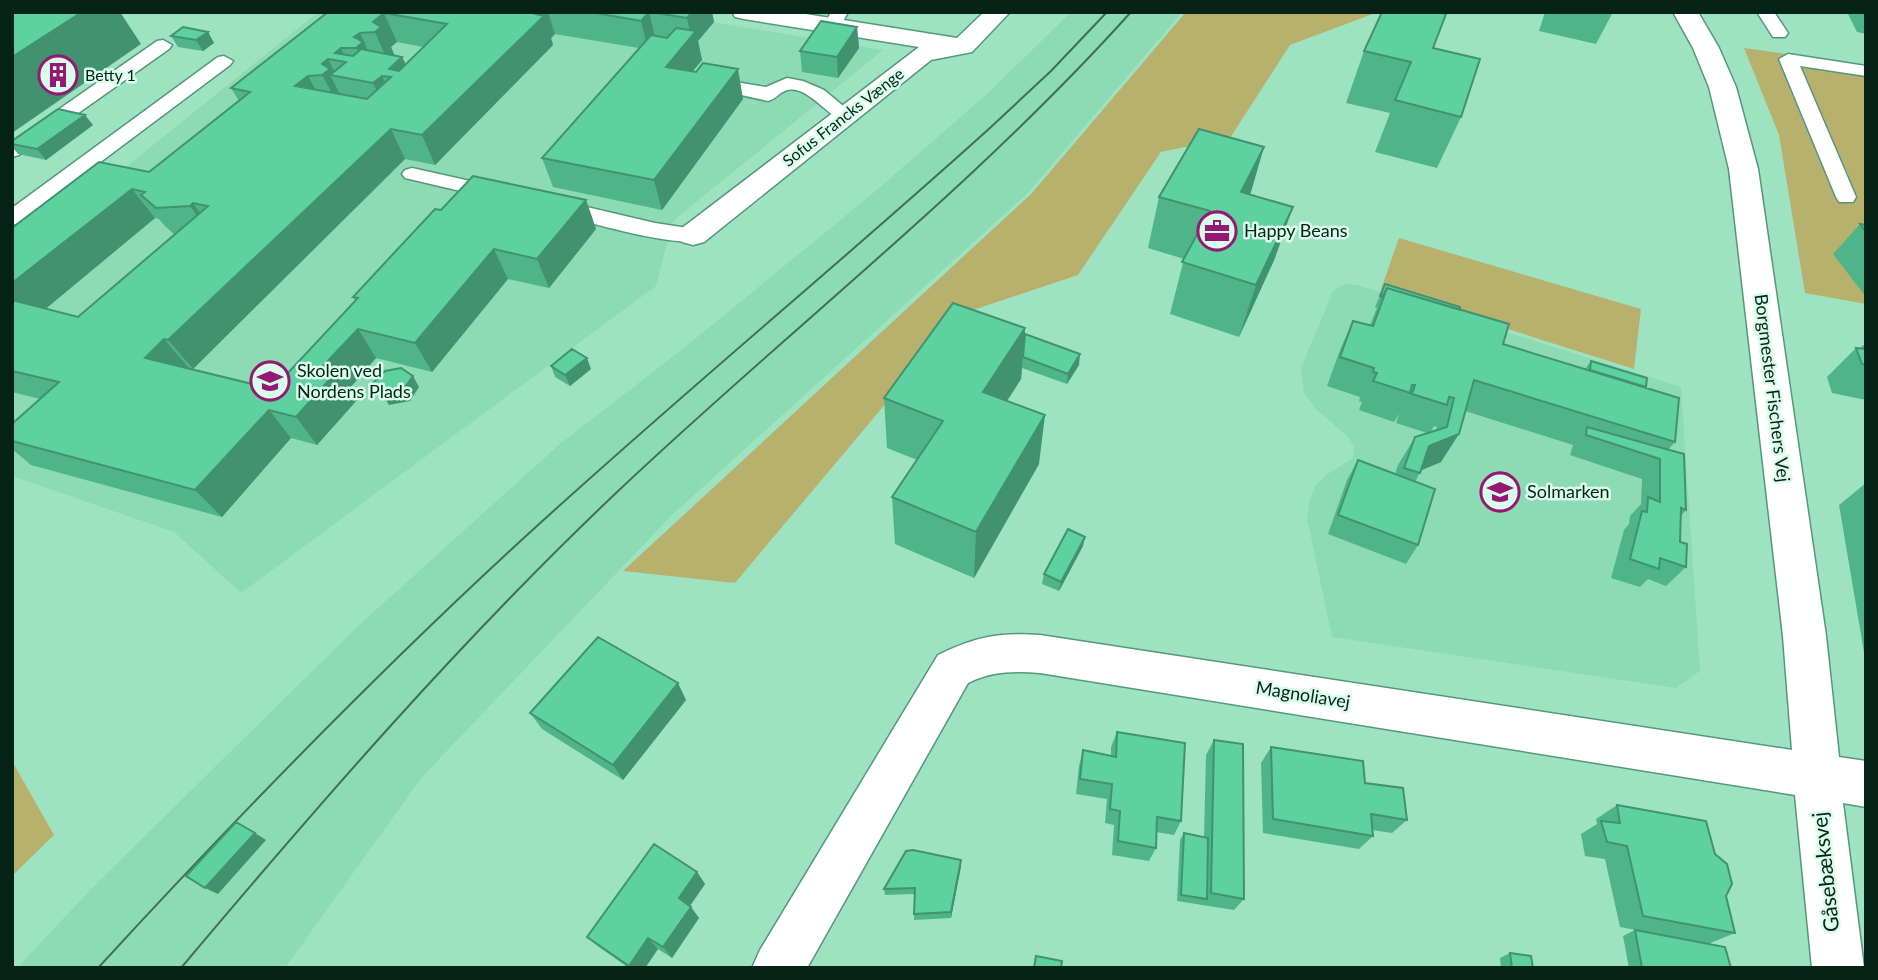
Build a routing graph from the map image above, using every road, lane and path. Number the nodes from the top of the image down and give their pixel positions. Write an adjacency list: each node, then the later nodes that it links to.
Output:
1 (744, 12): 5 (street)
2 (998, 12): 8 (street)
3 (1685, 12): 20 (street, Borgmester Fischers Vej)
4 (1765, 12): 6 (lane)
5 (836, 20): 8 (street)
6 (1779, 33)
7 (163, 45): 15 (lane)
8 (963, 47): 14 (street, Sofus Francks Vænge)
9 (223, 61): 18 (lane)
10 (797, 65): 13 (lane)
11 (1866, 71): 17 (lane)
12 (701, 81): 13 (lane)
13 (785, 82): 14 (lane)
14 (845, 115): 19 (street, Sofus Francks Vænge)
15 (12, 151)
16 (412, 174): 19 (lane)
17 (1846, 197)
18 (12, 218)
19 (693, 235)
20 (1816, 776): 21 (street, Magnoliavej); 22 (street, Magnoliavej); 23 (street, Gåsebæksvej)
21 (1866, 784)
22 (778, 968)
23 (1838, 968)

